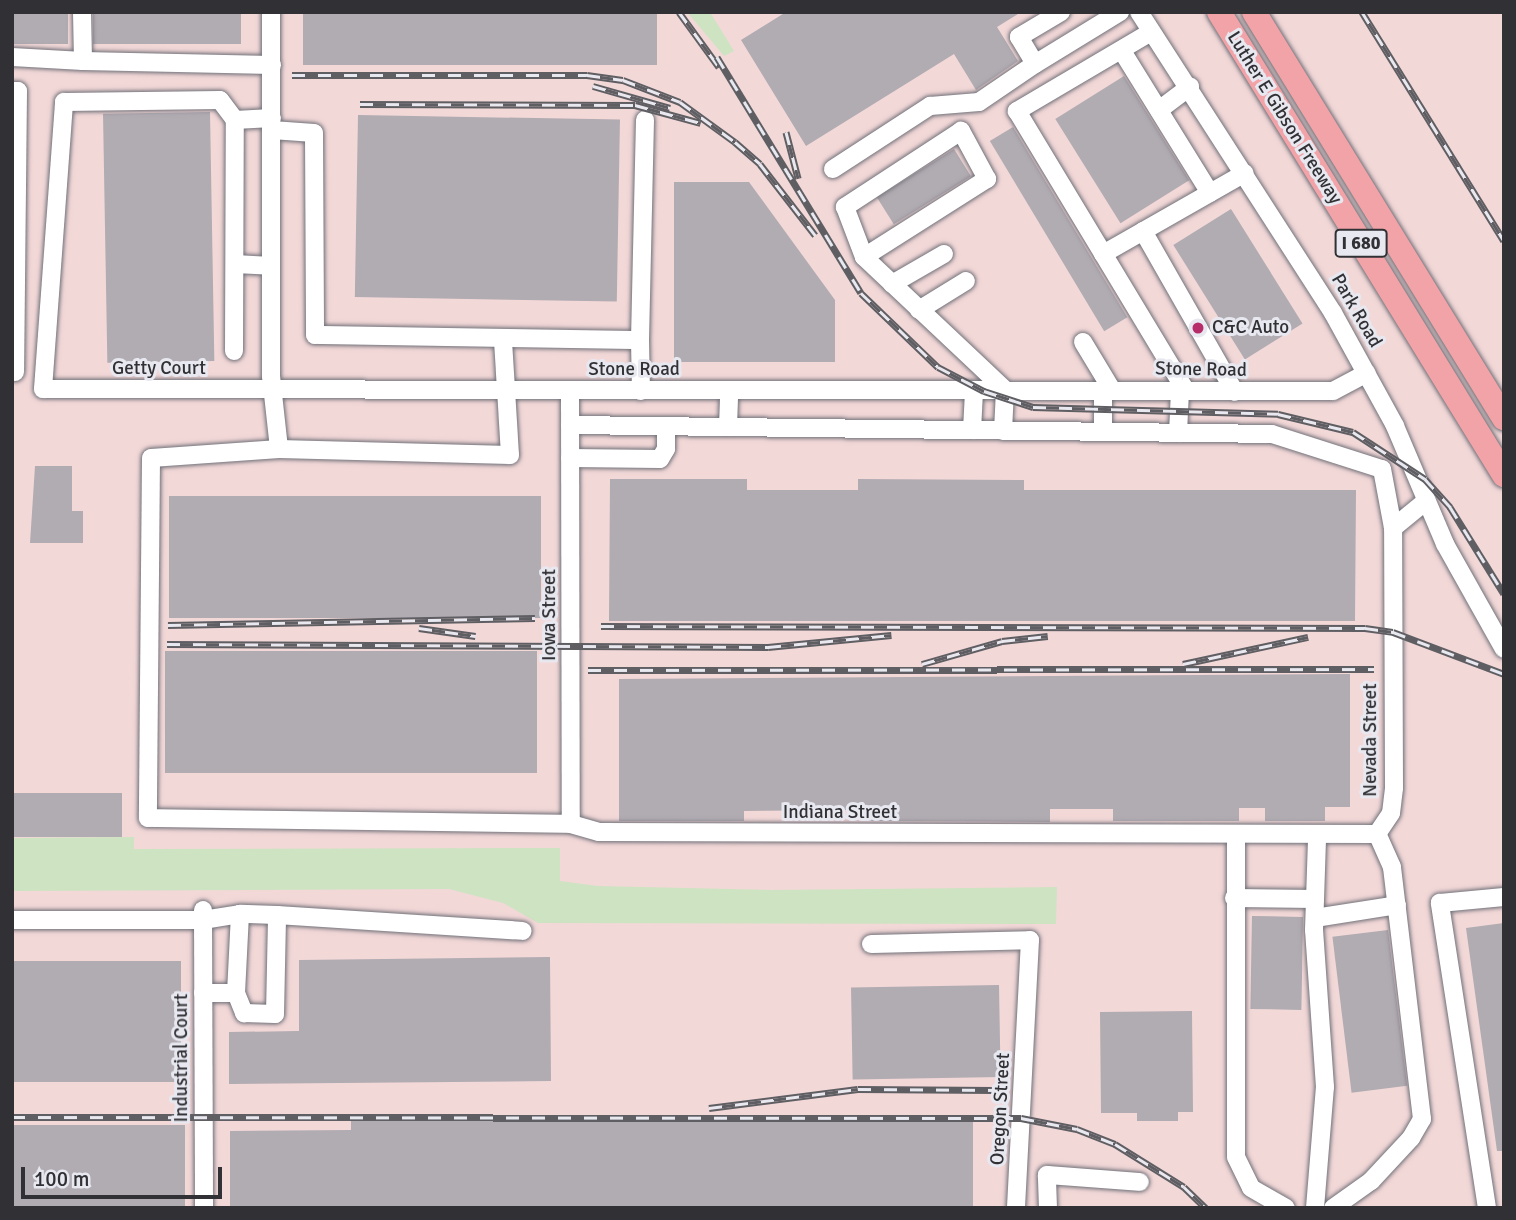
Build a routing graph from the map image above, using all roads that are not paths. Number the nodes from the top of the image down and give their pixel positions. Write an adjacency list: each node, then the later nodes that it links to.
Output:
1 (82, 12): 12 (street)
2 (271, 12): 14 (street)
3 (1062, 12): 13 (street)
4 (1120, 12): 8 (street)
5 (1139, 12): 9 (street, Park Road)
6 (1219, 12): 60 (highway, Luther E Gibson Freeway / I 680)
7 (1254, 12): 50 (highway, Luther E Gibson Freeway / I 680)
8 (1096, 18): 13 (street)
9 (1152, 32): 10 (street); 15 (street, Park Road)
10 (1122, 51): 17 (street); 26 (street)
11 (12, 57): 12 (street)
12 (83, 61): 14 (street)
13 (1035, 64): 21 (street)
14 (272, 65): 20 (street)
15 (1190, 87): 17 (street); 22 (street, Park Road)
16 (12, 91): 37 (street)
17 (1159, 110): 23 (street)
18 (235, 120): 20 (street); 28 (street); 39 (street)
19 (645, 120): 34 (street)
20 (272, 124): 29 (street); 33 (street)
21 (833, 169)
22 (1245, 173): 23 (street); 38 (street, Park Road)
23 (1210, 193): 24 (street)
24 (1143, 231): 26 (street); 49 (street)
25 (944, 254): 31 (street)
26 (1103, 254): 47 (street)
27 (864, 257): 27 (street); 31 (street)
28 (234, 264): 29 (street); 36 (street)
29 (271, 266): 40 (street)
30 (967, 281): 32 (street)
31 (892, 284): 32 (street)
32 (919, 310): 41 (street)
33 (503, 339): 34 (street); 43 (street)
34 (640, 340): 45 (street)
35 (1083, 342): 42 (street)
36 (234, 351)
37 (14, 371): 39 (street)
38 (1367, 373): 49 (street, Stone Road); 61 (street, Park Road)
39 (43, 389): 40 (street, Getty Court)
40 (274, 390): 43 (street, Stone Road); 58 (street)
41 (1005, 390): 42 (street, Stone Road); 46 (street, Stone Road); 55 (street)
42 (1108, 390): 47 (street, Stone Road); 56 (street)
43 (503, 391): 44 (street, Stone Road); 58 (street)
44 (570, 391): 45 (street, Stone Road); 51 (street, Iowa Street)
45 (641, 391): 48 (street, Stone Road)
46 (974, 391): 48 (street, Stone Road); 54 (street)
47 (1183, 391): 49 (street, Stone Road); 57 (street)
48 (729, 392): 53 (street)
49 (1235, 392)
50 (1504, 418)
51 (570, 425): 52 (street); 59 (street, Iowa Street)
52 (666, 426): 53 (street); 59 (street)
53 (728, 427): 54 (street)
54 (972, 430): 55 (street)
55 (1003, 431): 56 (street)
56 (1103, 432): 57 (street)
57 (1178, 433): 62 (street, Nevada Street)
58 (279, 449): 64 (street, Indiana Street)
59 (570, 458): 64 (street, Iowa Street)
60 (1504, 475)
61 (1426, 501): 62 (street); 63 (street, Park Road)
62 (1393, 527): 65 (street, Nevada Street)
63 (1504, 649)
64 (578, 827): 66 (street, Indiana Street)
65 (1377, 834): 67 (street); 71 (street)
66 (1236, 837): 67 (street); 69 (street)
67 (1317, 838): 70 (street)
68 (1504, 897): 90 (street)
69 (1234, 898): 70 (street); 87 (street)
70 (1315, 899): 75 (street)
71 (1397, 905): 75 (street); 89 (street)
72 (203, 914): 73 (street); 76 (street); 79 (street, Industrial Court)
73 (240, 914): 74 (street); 80 (street)
74 (277, 915): 77 (street); 80 (street)
75 (1315, 918): 88 (street)
76 (12, 920)
77 (522, 931)
78 (871, 944): 81 (street, Oregon Street)
79 (203, 993): 80 (street); 84 (street, Industrial Court)
80 (236, 993)
81 (1018, 1174): 82 (street); 85 (street, Oregon Street)
82 (1047, 1175): 83 (street); 86 (street)
83 (1140, 1182)
84 (204, 1208)
85 (1016, 1208)
86 (1048, 1208)
87 (1286, 1208)
88 (1315, 1208)
89 (1333, 1208)
90 (1487, 1208)

